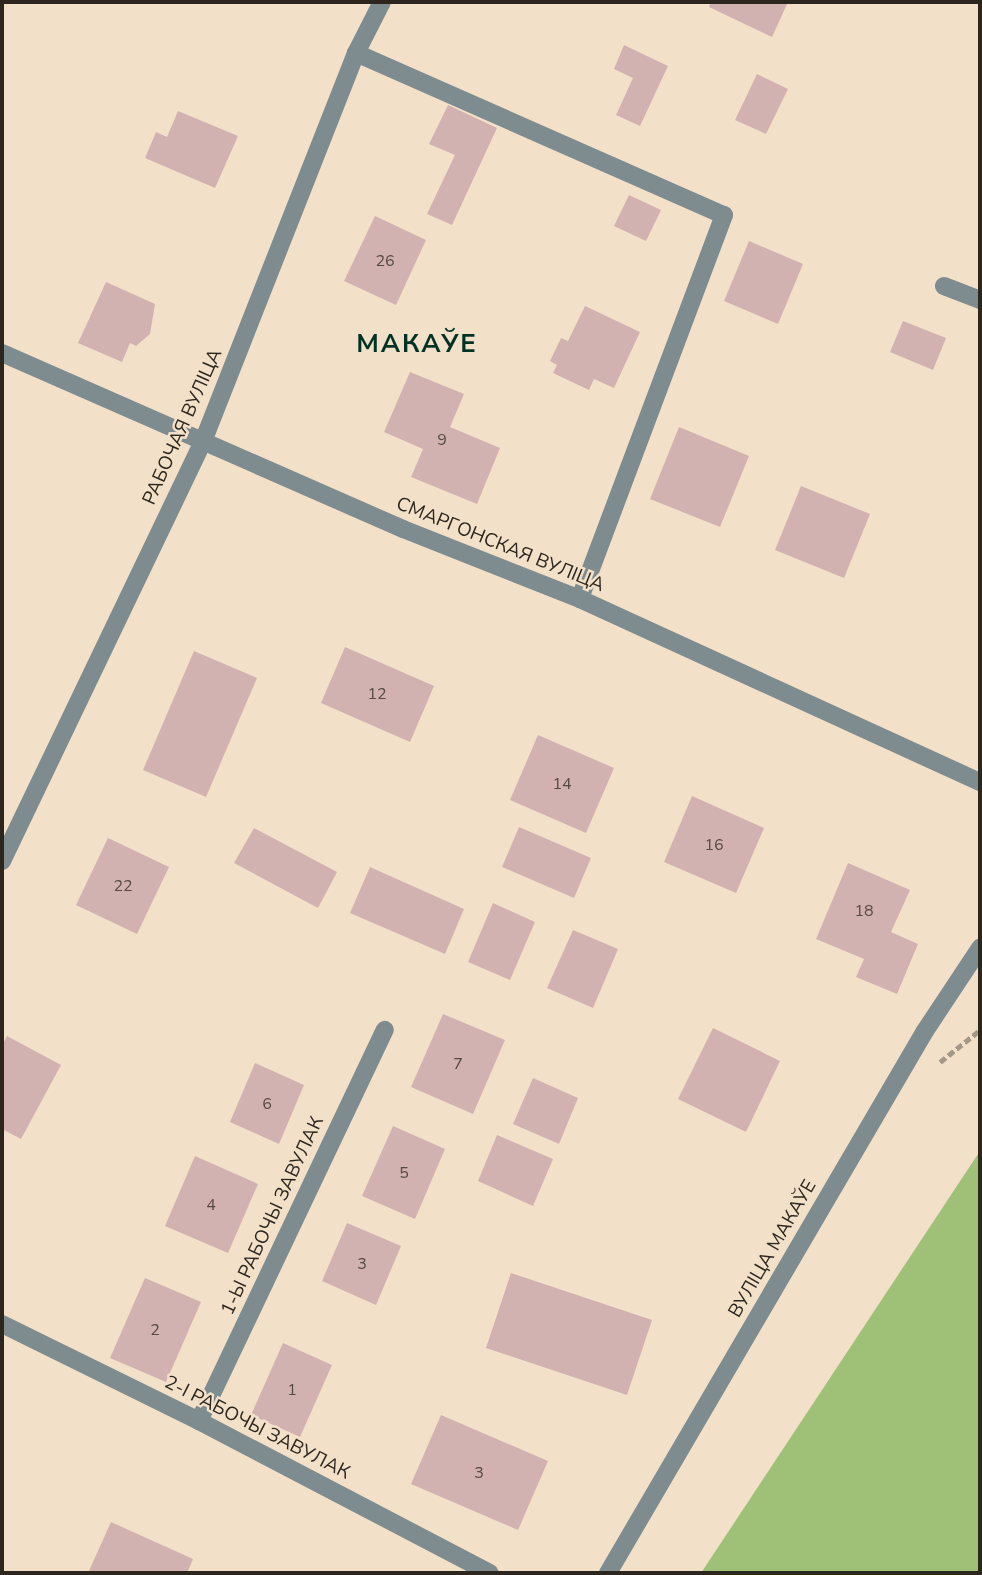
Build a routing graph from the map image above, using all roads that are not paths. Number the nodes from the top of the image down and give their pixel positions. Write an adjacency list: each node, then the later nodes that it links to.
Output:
1 (382, 2): 2 (street, РАБОЧАЯ ВУЛІЦА)
2 (356, 53): 6 (street, РАБОЧАЯ ВУЛІЦА); 7 (street)
3 (944, 286): 4 (street)
4 (980, 300)
5 (2, 353): 6 (street, СМАРГОНСКАЯ ВУЛІЦА)
6 (204, 439): 7 (street, СМАРГОНСКАЯ ВУЛІЦА); 9 (street, РАБОЧАЯ ВУЛІЦА)
7 (580, 599): 8 (street, СМАРГОНСКАЯ ВУЛІЦА)
8 (980, 782)
9 (2, 861)
10 (980, 948): 15 (street, ВУЛІЦА МАКАЎЕ)
11 (385, 1030): 13 (street, 1-Ы РАБОЧЫ ЗАВУЛАК)
12 (2, 1324): 13 (street, 2-І РАБОЧЫ ЗАВУЛАК)
13 (199, 1421): 14 (street, 2-І РАБОЧЫ ЗАВУЛАК)
14 (490, 1573)
15 (608, 1573)

